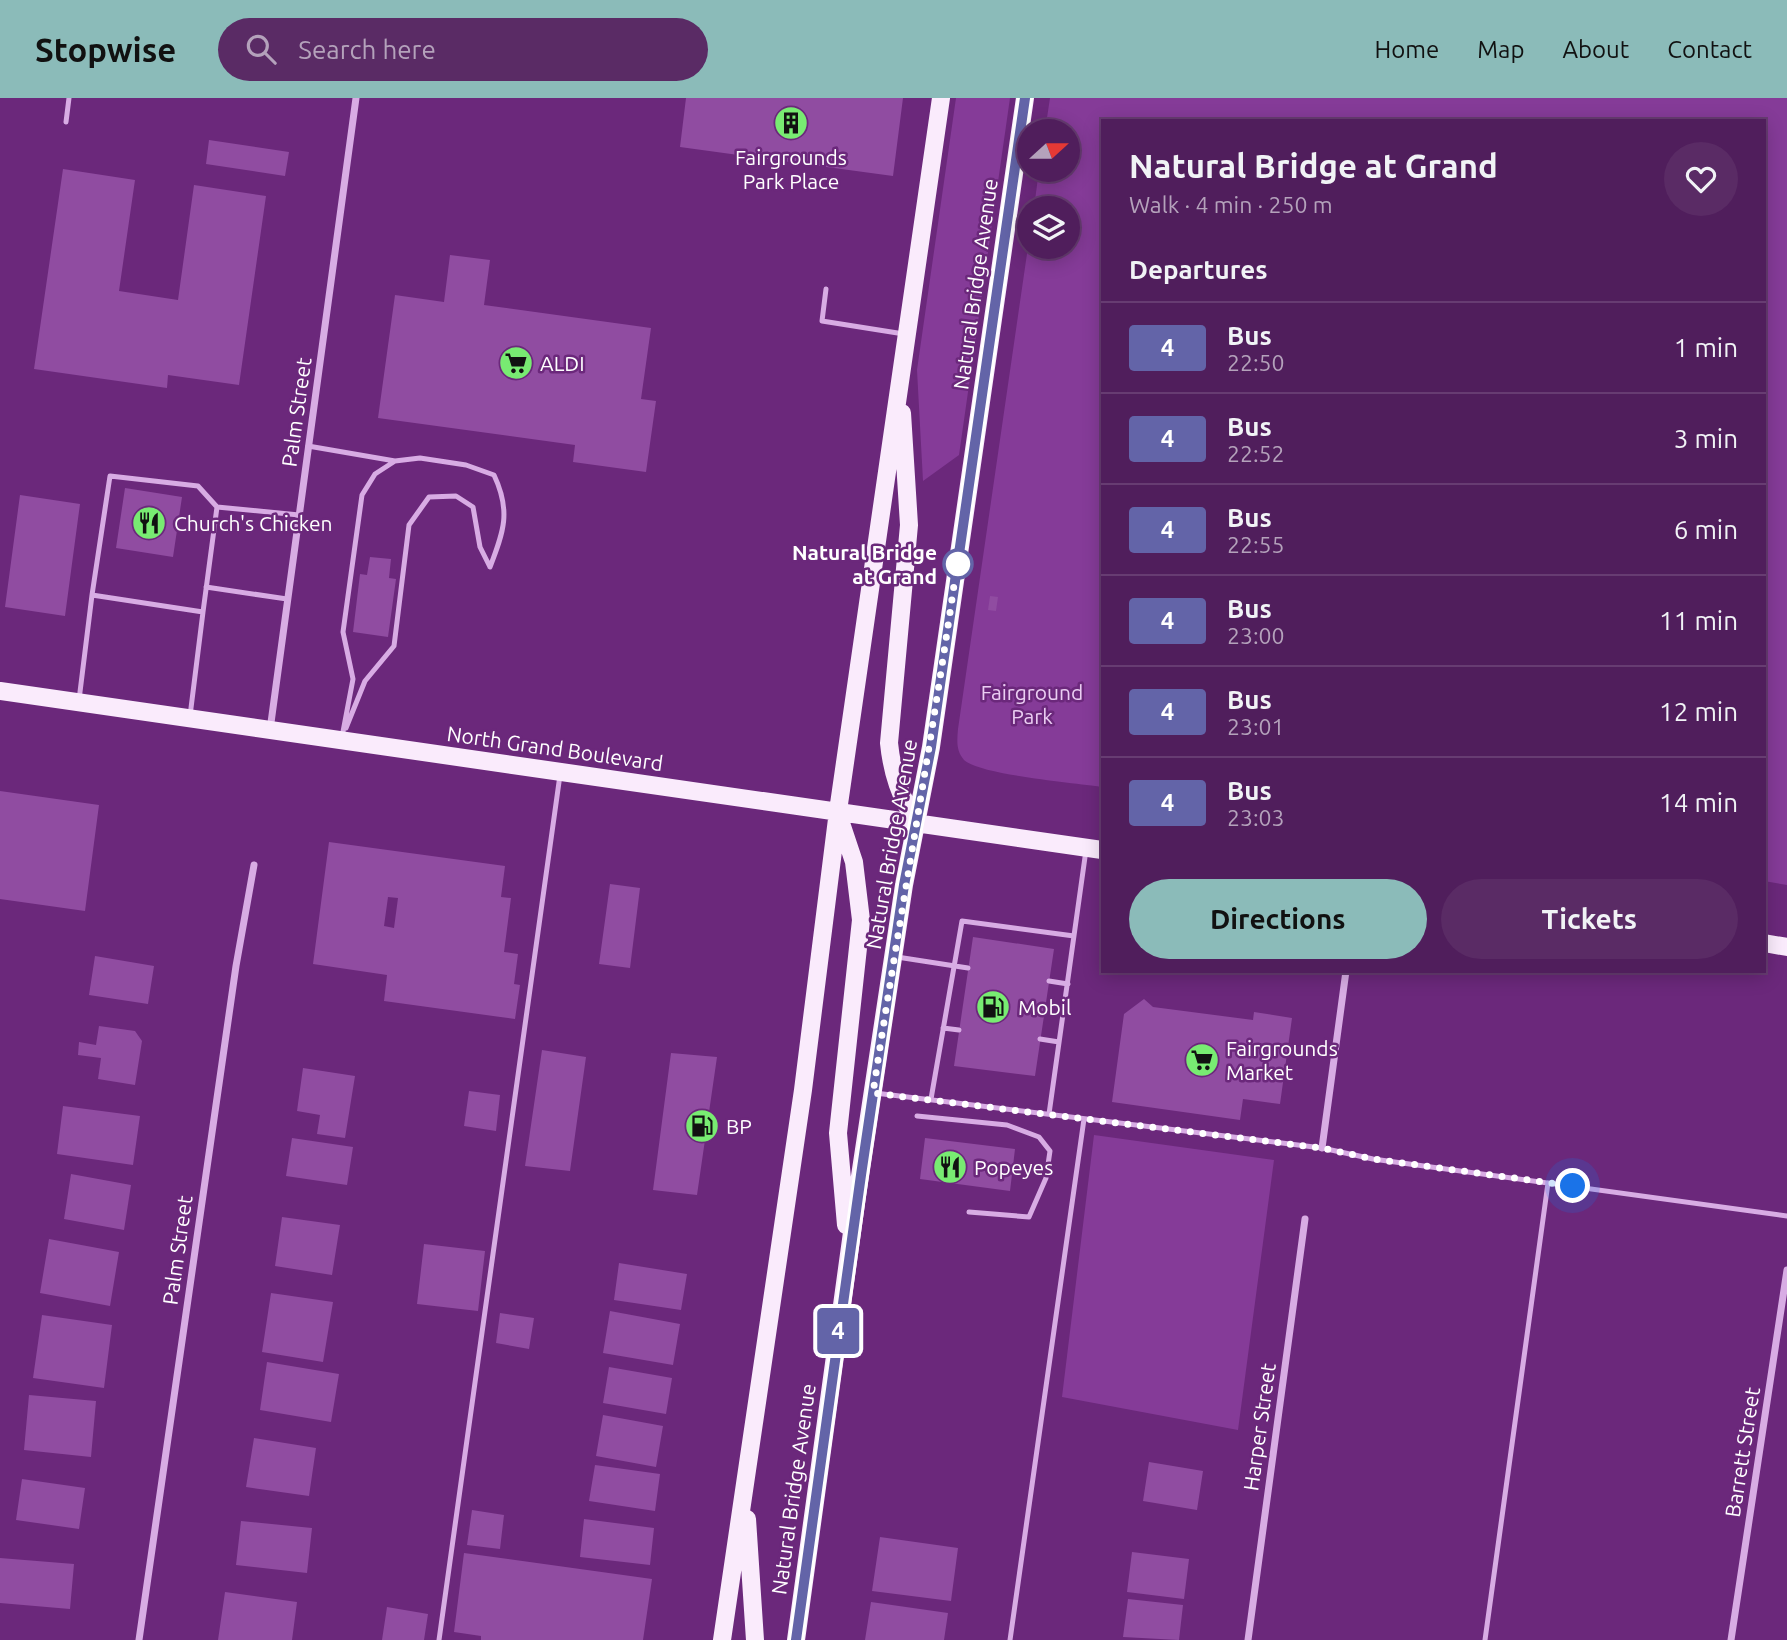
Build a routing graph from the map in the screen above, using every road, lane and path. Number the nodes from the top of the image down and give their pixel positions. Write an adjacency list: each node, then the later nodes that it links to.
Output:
1 (69, 98): 5 (lane)
2 (356, 98): 9 (street, Palm Street)
3 (941, 98): 7 (main road)
4 (1025, 98): 24 (main road, Natural Bridge Avenue)
5 (66, 122)
6 (826, 289): 7 (lane)
7 (907, 335): 8 (main road)
8 (900, 380): 23 (main road); 24 (main road)
9 (309, 446): 10 (lane); 12 (street, Palm Street)
10 (395, 461): 21 (lane); 21 (lane)
11 (217, 507): 12 (lane); 13 (lane); 14 (lane)
12 (299, 515): 15 (street, Palm Street)
13 (206, 587): 15 (lane); 16 (lane)
14 (92, 595): 16 (lane); 18 (lane)
15 (287, 599): 20 (street, Palm Street)
16 (203, 612): 19 (lane)
17 (0, 691): 18 (main road, North Grand Boulevard)
18 (79, 702): 19 (main road, North Grand Boulevard)
19 (189, 719): 20 (main road, North Grand Boulevard)
20 (270, 730): 21 (main road, North Grand Boulevard)
21 (341, 741): 22 (main road, North Grand Boulevard)
22 (561, 772): 23 (main road, North Grand Boulevard); 54 (lane)
23 (838, 811): 24 (main road, North Grand Boulevard); 50 (main road); 52 (main road)
24 (917, 822): 25 (main road, North Grand Boulevard); 30 (main road, Natural Bridge Avenue)
25 (1094, 849): 27 (lane)
26 (254, 865): 53 (street, Palm Street)
27 (1074, 936): 31 (lane); 35 (lane)
28 (1766, 943): 29 (main road)
29 (1787, 947)
30 (894, 957): 31 (lane); 40 (main road, Natural Bridge Avenue)
31 (954, 965): 32 (lane); 36 (lane)
32 (968, 968)
33 (1346, 973): 45 (street)
34 (1049, 981): 35 (lane)
35 (1068, 984): 39 (lane)
36 (943, 1028): 37 (lane); 41 (lane)
37 (959, 1030)
38 (1040, 1039): 39 (lane)
39 (1059, 1042): 42 (lane)
40 (873, 1093): 41 (lane); 50 (main road, Natural Bridge Avenue)
41 (931, 1099): 42 (lane)
42 (1049, 1114): 44 (lane)
43 (917, 1116): 47 (lane)
44 (1084, 1119): 45 (lane); 58 (lane)
45 (1322, 1148): 46 (lane)
46 (1548, 1183): 48 (lane); 60 (lane)
47 (969, 1212)
48 (1787, 1216)
49 (1305, 1219): 59 (street, Harper Street)
50 (849, 1257): 57 (main road, Natural Bridge Avenue)
51 (1787, 1270): 61 (street, Barrett Street)
52 (745, 1487): 55 (main road); 56 (main road)
53 (139, 1640)
54 (439, 1640)
55 (722, 1640)
56 (755, 1640)
57 (796, 1640)
58 (1010, 1640)
59 (1248, 1640)
60 (1485, 1640)
61 (1731, 1640)

